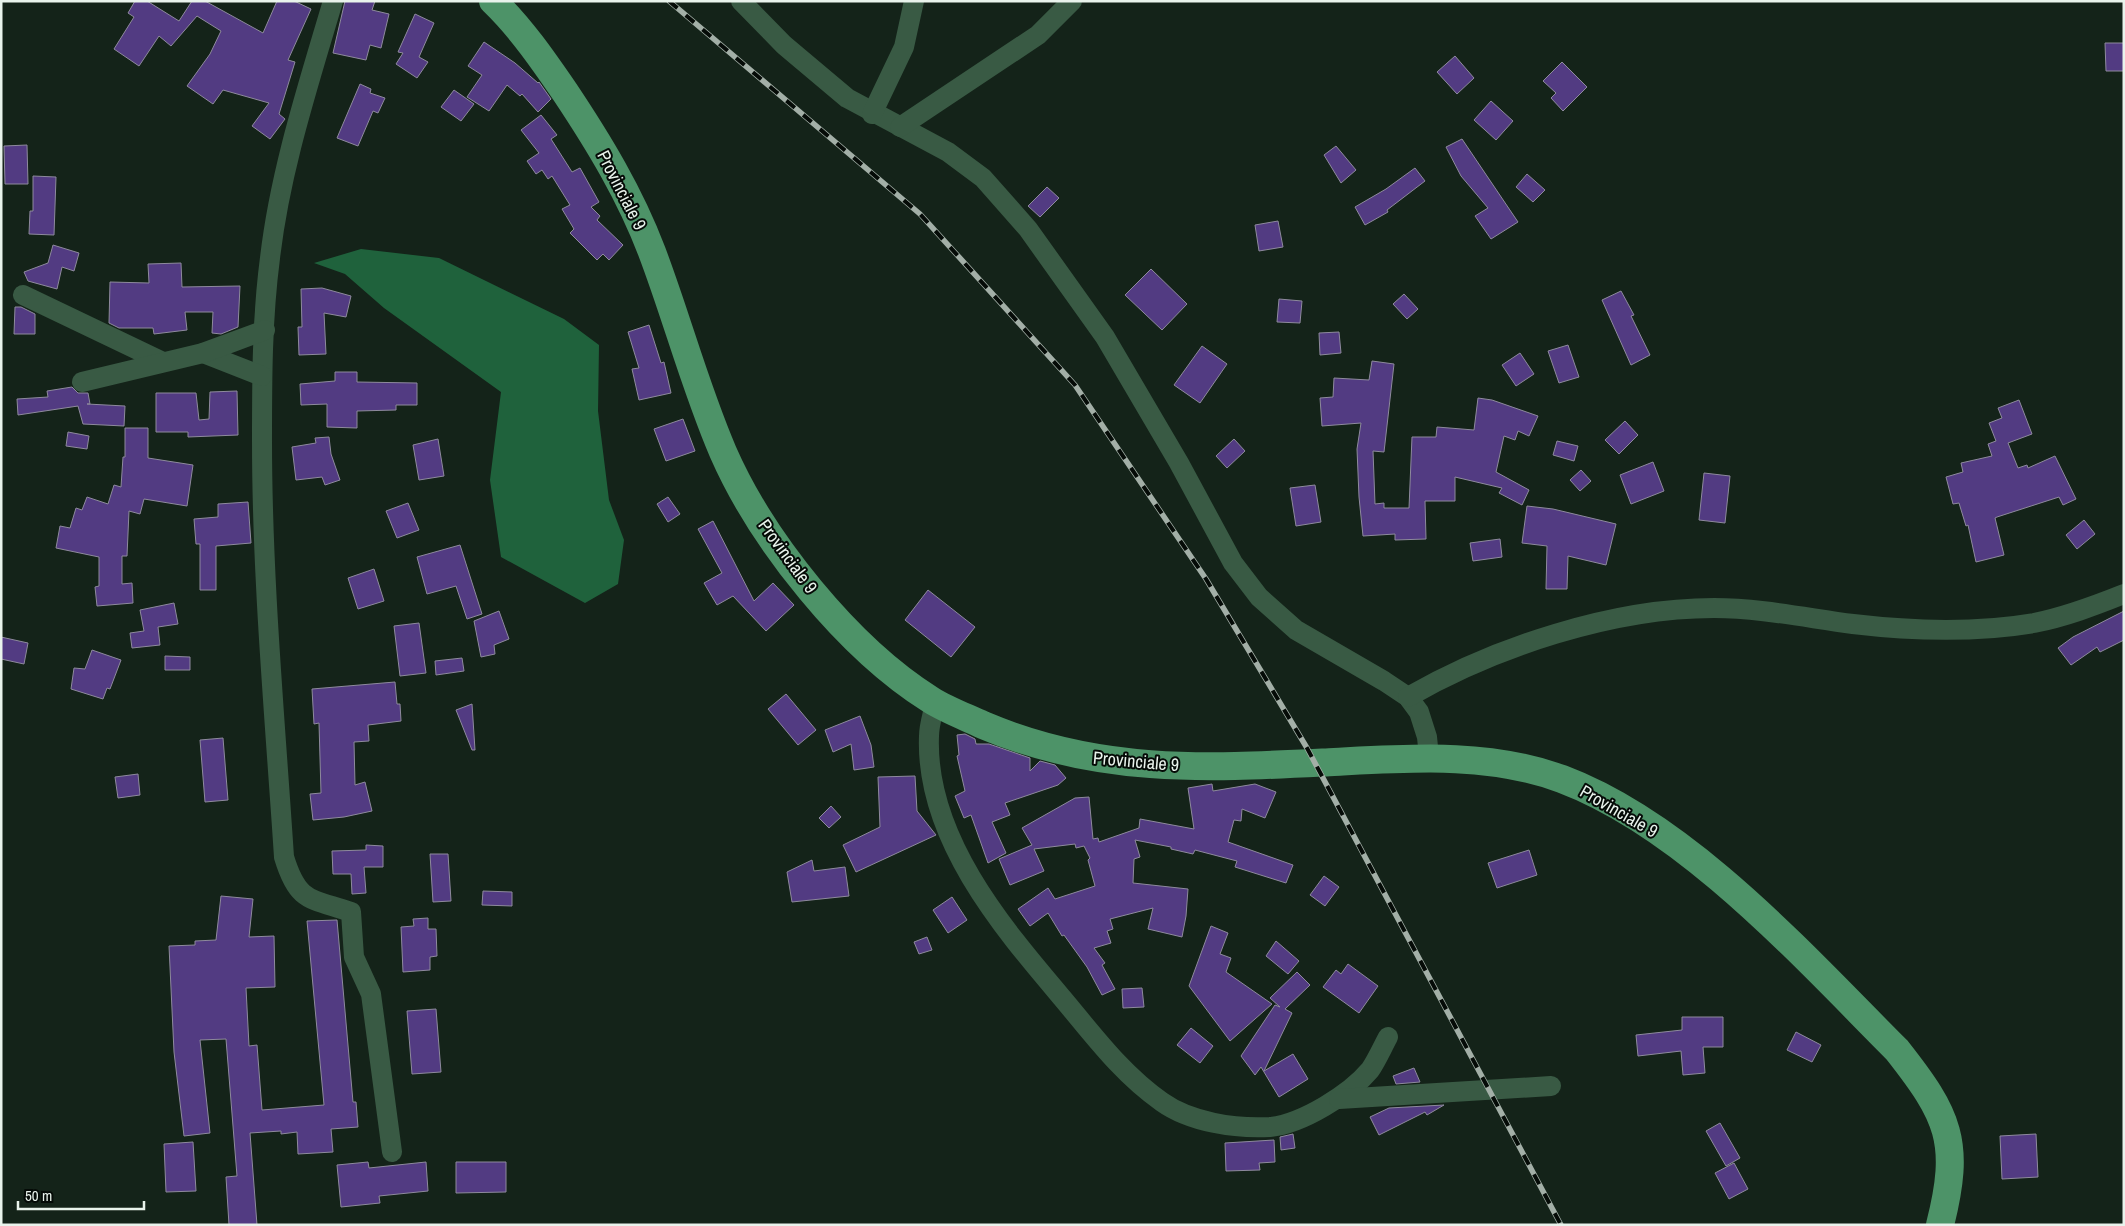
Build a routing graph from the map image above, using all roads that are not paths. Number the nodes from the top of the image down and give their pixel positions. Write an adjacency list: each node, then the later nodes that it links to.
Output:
1 (333, 1): 9 (street)
2 (493, 1): 16 (main road, Provinciale 9)
3 (741, 1): 6 (street)
4 (914, 1): 6 (street)
5 (1072, 1): 7 (street)
6 (872, 114): 7 (street)
7 (900, 127): 15 (street)
8 (23, 295): 11 (street)
9 (265, 330): 10 (street); 12 (street)
10 (203, 353): 11 (street); 12 (street)
11 (163, 362): 13 (street)
12 (262, 376): 21 (street)
13 (82, 382)
14 (2124, 594): 15 (street)
15 (1408, 697): 17 (street)
16 (934, 703): 17 (main road, Provinciale 9); 20 (street)
17 (1428, 757): 22 (main road, Provinciale 9)
18 (1388, 1037): 20 (street)
19 (1551, 1086): 20 (street)
20 (1339, 1099)
21 (392, 1152)
22 (1940, 1225)

